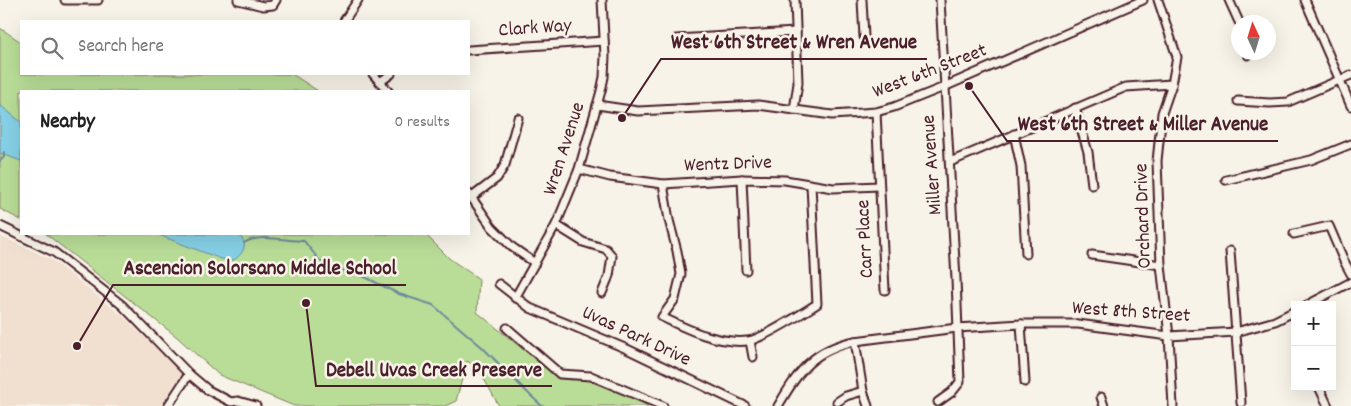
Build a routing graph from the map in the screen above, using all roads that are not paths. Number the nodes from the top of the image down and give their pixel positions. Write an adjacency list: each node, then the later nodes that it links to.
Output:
1 (65, 0): 2 (street)
2 (98, 0)
3 (238, 0): 13 (street)
4 (358, 0): 15 (street)
5 (602, 0): 19 (street, Wren Avenue)
6 (795, 0): 16 (street)
7 (862, 0): 17 (street)
8 (940, 0): 27 (street, Miller Avenue)
9 (1143, 0): 27 (street, West 6th Street)
10 (1158, 0): 26 (street, Orchard Drive)
11 (1229, 0): 14 (street)
12 (1305, 0): 24 (street)
13 (274, 2)
14 (1236, 15)
15 (345, 20)
16 (796, 32): 18 (street); 33 (street)
17 (864, 37)
18 (676, 39)
19 (604, 42): 20 (street, Clark Way); 30 (street, Wren Avenue)
20 (470, 50)
21 (374, 75): 25 (street)
22 (390, 75): 25 (street)
23 (1351, 75): 24 (street)
24 (1340, 80): 29 (street); 31 (street)
25 (380, 82): 28 (street)
26 (1172, 84): 32 (street); 54 (street, Orchard Drive)
27 (944, 87): 34 (street, West 6th Street); 38 (street, Miller Avenue)
28 (387, 90)
29 (1238, 101)
30 (598, 105): 33 (street, West 6th Street); 39 (street, Wren Avenue)
31 (1351, 106)
32 (1075, 108): 36 (street); 44 (street)
33 (794, 110): 34 (street, West 6th Street)
34 (876, 112): 45 (street, Carr Place)
35 (518, 118): 46 (street)
36 (1014, 134): 38 (street); 51 (street)
37 (1351, 144): 41 (street)
38 (950, 162): 66 (street, Miller Avenue)
39 (579, 169): 42 (street, Wentz Drive); 48 (street, Wren Avenue)
40 (742, 179): 42 (street, Wentz Drive); 43 (street, Wentz Drive); 55 (street)
41 (1226, 180)
42 (663, 184): 69 (street)
43 (811, 185): 45 (street, Wentz Drive); 69 (street)
44 (1092, 185)
45 (879, 186): 59 (street, Carr Place)
46 (470, 195): 53 (street)
47 (0, 226): 72 (street)
48 (556, 226): 53 (street, Wren Avenue); 60 (street)
49 (1294, 234): 56 (street)
50 (1230, 251): 67 (street)
51 (1026, 254)
52 (1092, 255): 54 (street)
53 (535, 263): 61 (street, Wren Avenue)
54 (1161, 265): 68 (street, Orchard Drive)
55 (746, 270)
56 (1351, 274)
57 (1351, 282): 62 (street)
58 (499, 284): 61 (street, Uvas Park Drive)
59 (885, 290)
60 (602, 293)
61 (515, 298): 84 (street, Uvas Park Drive)
62 (1315, 301)
63 (1291, 313): 67 (street, West 8th Street)
64 (1021, 324): 66 (street); 68 (street, West 8th Street); 73 (street)
65 (507, 328): 83 (street)
66 (957, 328): 70 (street); 78 (street, Miller Avenue)
67 (1236, 332): 68 (street, West 8th Street); 79 (street)
68 (1168, 336): 88 (street, Orchard Drive)
69 (750, 341): 71 (street)
70 (854, 341): 74 (street); 85 (street)
71 (752, 357)
72 (188, 374): 80 (street); 81 (street)
73 (1025, 382)
74 (863, 391): 77 (street); 86 (street)
75 (1321, 391): 89 (street)
76 (1102, 397): 87 (street)
77 (837, 402)
78 (938, 402)
79 (1241, 403)
80 (230, 404): 82 (street)
81 (168, 406)
82 (256, 406)
83 (663, 406)
84 (745, 406)
85 (778, 406)
86 (868, 406)
87 (1104, 406)
88 (1173, 406)
89 (1328, 406)

